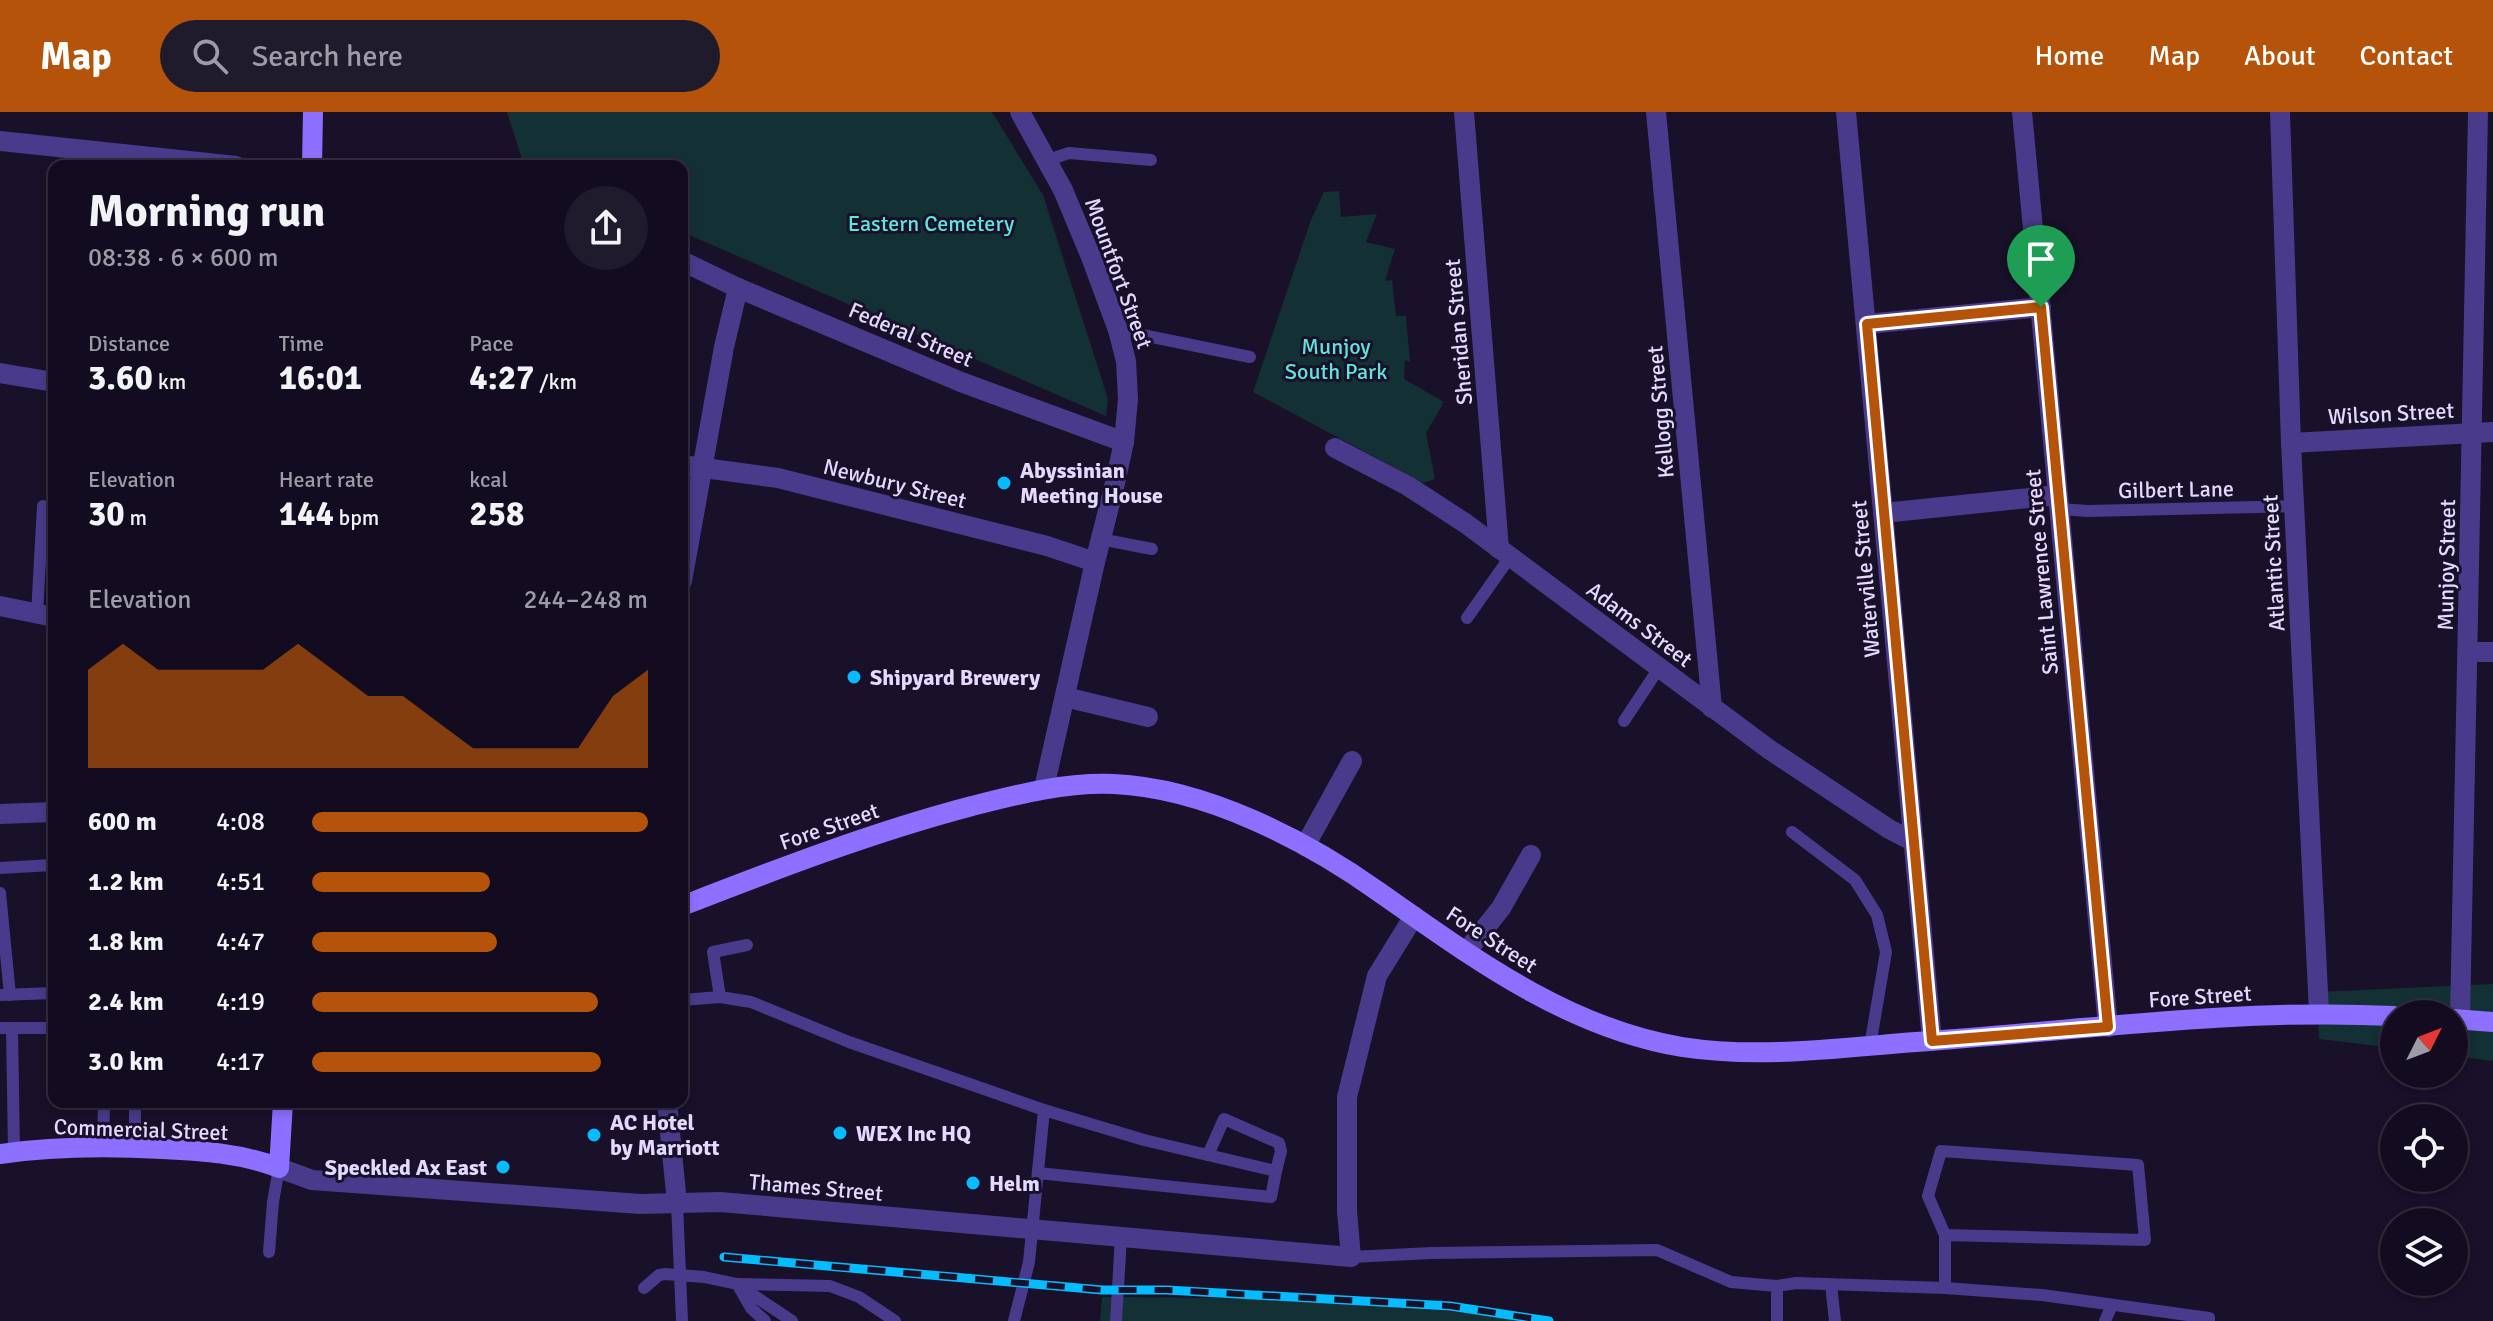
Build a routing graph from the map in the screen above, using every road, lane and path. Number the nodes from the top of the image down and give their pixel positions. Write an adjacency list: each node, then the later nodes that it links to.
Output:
1 (313, 112): 11 (street)
2 (1020, 112): 12 (street, Mountfort Street)
3 (1464, 112): 35 (street, Sheridan Street)
4 (1656, 112): 44 (street, Kellogg Street)
5 (1846, 112): 18 (street, Waterville Street)
6 (2022, 112): 17 (street, Saint Lawrence Street)
7 (2280, 112): 25 (street, Atlantic Street)
8 (2478, 112): 14 (street, Munjoy Street)
9 (0, 141): 10 (street)
10 (179, 160)
11 (312, 160)
12 (1048, 160): 13 (lane); 19 (street, Mountfort Street)
13 (1151, 160)
14 (2485, 205): 23 (street, Munjoy Street)
15 (688, 264): 16 (street, Federal Street)
16 (738, 288): 24 (street, Federal Street); 27 (street)
17 (2041, 307): 18 (street); 28 (street, Saint Lawrence Street)
18 (1867, 324): 32 (street, Waterville Street)
19 (1118, 330): 20 (lane); 24 (street, Mountfort Street)
20 (1250, 357)
21 (0, 373): 22 (street)
22 (48, 381)
23 (2483, 432): 25 (street, Wilson Street); 40 (street, Munjoy Street)
24 (1124, 442): 33 (street, Mountfort Street)
25 (2291, 443): 30 (street, Atlantic Street)
26 (1335, 448): 35 (street, Adams Street)
27 (692, 466): 31 (street); 36 (street, Newbury Street)
28 (2058, 502): 30 (lane, Gilbert Lane); 32 (street); 71 (street, Saint Lawrence Street)
29 (43, 506): 38 (lane)
30 (2294, 506): 67 (street, Atlantic Street)
31 (688, 512)
32 (1883, 513): 52 (street, Waterville Street)
33 (1100, 539): 34 (lane); 36 (street, Mountfort Street)
34 (1152, 549)
35 (1504, 553): 39 (lane); 42 (street, Adams Street)
36 (1095, 562): 43 (street, Mountfort Street)
37 (0, 606): 38 (street)
38 (46, 615)
39 (1467, 618)
40 (2469, 652): 41 (street); 66 (street, Munjoy Street)
41 (2493, 652)
42 (1659, 668): 44 (street, Adams Street); 46 (lane)
43 (1065, 697): 45 (street); 48 (street, Mountfort Street)
44 (1712, 708): 52 (street, Adams Street)
45 (1148, 717)
46 (1624, 721)
47 (1352, 761): 53 (street)
48 (1044, 788): 53 (street, Fore Street); 58 (street, Fore Street)
49 (48, 812): 50 (street)
50 (0, 814)
51 (1792, 832): 75 (lane)
52 (1914, 842): 74 (street, Waterville Street)
53 (1305, 846): 59 (street, Fore Street)
54 (1531, 855): 61 (street)
55 (48, 865): 56 (lane)
56 (0, 868)
57 (0, 893): 63 (lane)
58 (688, 904)
59 (1414, 916): 61 (street, Fore Street); 93 (street)
60 (747, 945): 64 (lane)
61 (1466, 952): 75 (street, Fore Street)
62 (48, 993): 63 (lane)
63 (5, 995)
64 (720, 997): 65 (lane); 80 (lane)
65 (688, 1000)
66 (2458, 1000)
67 (2319, 1012): 68 (street, Fore Street); 71 (street, Fore Street)
68 (2380, 1015)
69 (2468, 1020): 70 (street)
70 (2493, 1022)
71 (2108, 1027): 74 (street, Fore Street)
72 (6, 1028): 73 (lane); 83 (lane)
73 (48, 1028)
74 (1932, 1041): 75 (street, Fore Street)
75 (1870, 1046)
76 (104, 1108): 81 (lane)
77 (135, 1108): 82 (lane)
78 (283, 1108): 85 (street)
79 (668, 1108): 88 (street)
80 (1044, 1110): 84 (lane); 87 (lane)
81 (103, 1147): 82 (street, Commercial Street); 83 (street, Commercial Street)
82 (135, 1148): 85 (street, Commercial Street)
83 (7, 1153)
84 (1208, 1155): 86 (lane); 86 (lane)
85 (279, 1168): 88 (street, Thames Street); 92 (lane)
86 (1276, 1171): 87 (lane)
87 (1038, 1173): 89 (lane)
88 (677, 1203): 89 (street, Thames Street); 94 (lane)
89 (1033, 1230): 91 (street, Thames Street); 105 (lane)
90 (1945, 1235): 90 (lane); 99 (lane)
91 (1121, 1237): 93 (street, Thames Street); 106 (lane)
92 (269, 1252)
93 (1351, 1257): 97 (lane)
94 (680, 1275): 95 (lane); 98 (lane); 101 (lane)
95 (737, 1284): 102 (lane); 103 (lane); 104 (lane)
96 (1831, 1285): 97 (lane); 99 (lane); 108 (lane)
97 (1777, 1286): 107 (lane)
98 (644, 1288)
99 (1945, 1288): 100 (lane)
100 (2112, 1305): 109 (lane); 110 (lane)
101 (682, 1321)
102 (765, 1321)
103 (792, 1321)
104 (895, 1321)
105 (1014, 1321)
106 (1117, 1321)
107 (1777, 1321)
108 (1835, 1321)
109 (2105, 1321)
110 (2209, 1321)

